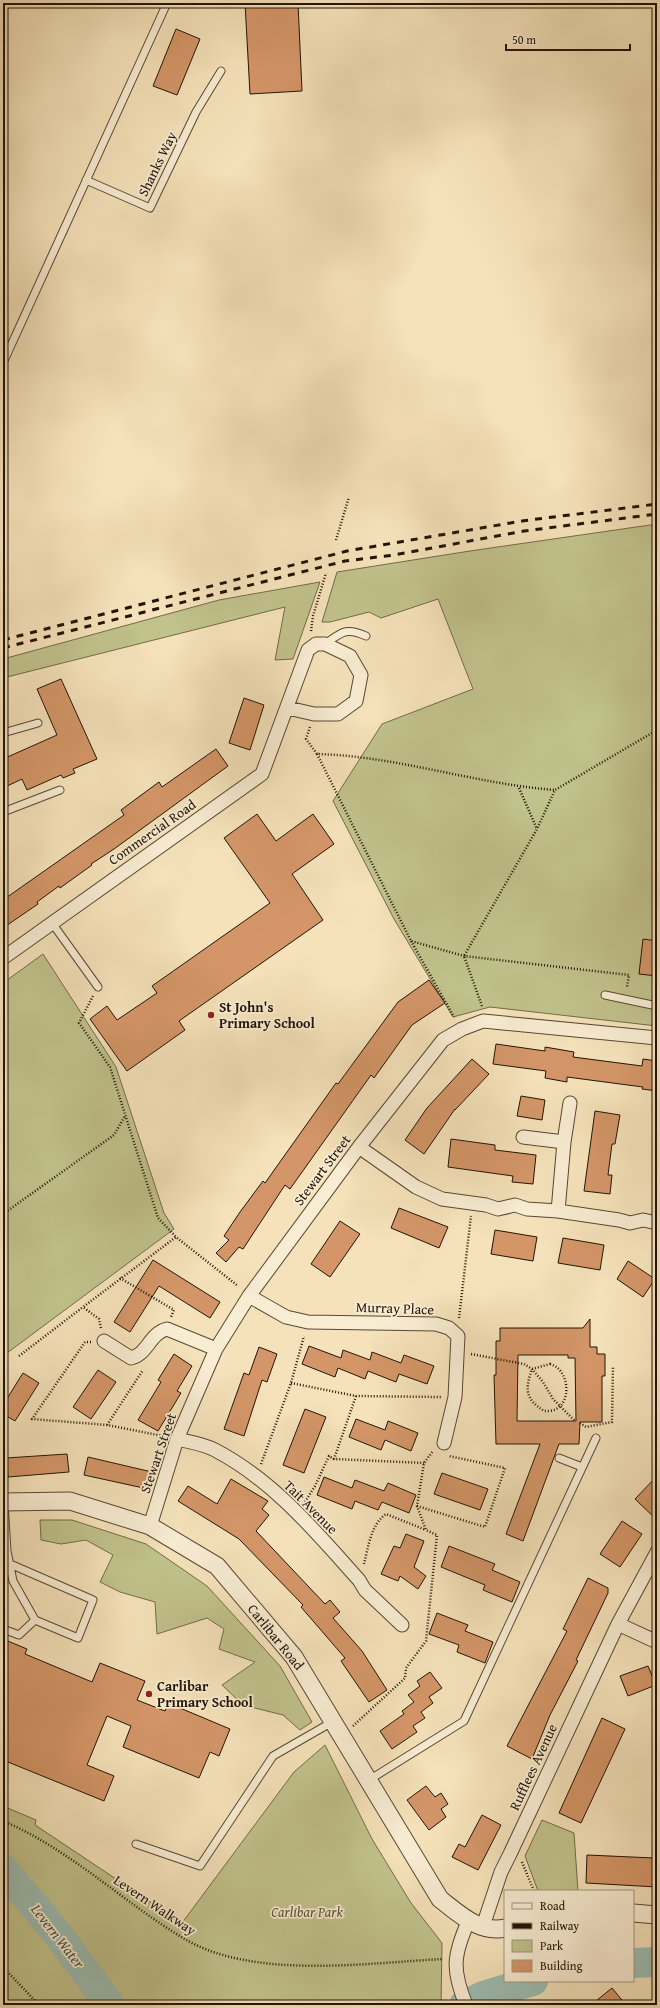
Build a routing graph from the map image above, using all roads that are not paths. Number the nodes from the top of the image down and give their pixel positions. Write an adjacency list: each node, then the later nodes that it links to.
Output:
1 (167, 3): 3 (lane)
2 (221, 71): 3 (lane, Shanks Way)
3 (86, 180): 4 (lane)
4 (3, 363)
5 (366, 636): 6 (lane)
6 (325, 644): 7 (street, Commercial Road); 7 (street)
7 (288, 708): 12 (street, Commercial Road)
8 (38, 723): 9 (lane)
9 (3, 733)
10 (60, 790): 11 (lane)
11 (3, 812)
12 (52, 923): 13 (street, Commercial Road); 14 (lane)
13 (3, 958)
14 (98, 987)
15 (606, 995): 16 (lane)
16 (657, 1006)
17 (657, 1038): 21 (street, Stewart Street)
18 (570, 1103): 20 (street)
19 (523, 1137): 20 (street)
20 (564, 1142): 22 (street)
21 (359, 1147): 22 (street); 24 (street, Stewart Street)
22 (558, 1211): 23 (street)
23 (657, 1223)
24 (249, 1296): 26 (street, Stewart Street); 29 (street, Murray Place)
25 (104, 1341): 26 (street)
26 (216, 1349): 28 (street, Stewart Street)
27 (596, 1438): 31 (lane)
28 (178, 1439): 33 (street, Stewart Street); 38 (street, Tait Avenue)
29 (443, 1451)
30 (559, 1458): 31 (lane)
31 (582, 1467): 42 (lane)
32 (3, 1502): 33 (street, Carlibar Road); 35 (lane)
33 (150, 1526): 41 (street, Carlibar Road)
34 (657, 1552): 37 (street, Rufflees Avenue)
35 (6, 1564): 36 (lane); 36 (lane)
36 (35, 1620): 39 (lane)
37 (618, 1624): 40 (street); 46 (street, Rufflees Avenue)
38 (402, 1625)
39 (3, 1629)
40 (657, 1642)
41 (334, 1721): 42 (street, Carlibar Road); 43 (lane)
42 (369, 1780): 46 (street, Carlibar Road)
43 (136, 1844)
44 (634, 1913): 45 (street)
45 (657, 1915)
46 (476, 1924): 47 (street); 48 (street)
47 (504, 1928)
48 (466, 2005)

